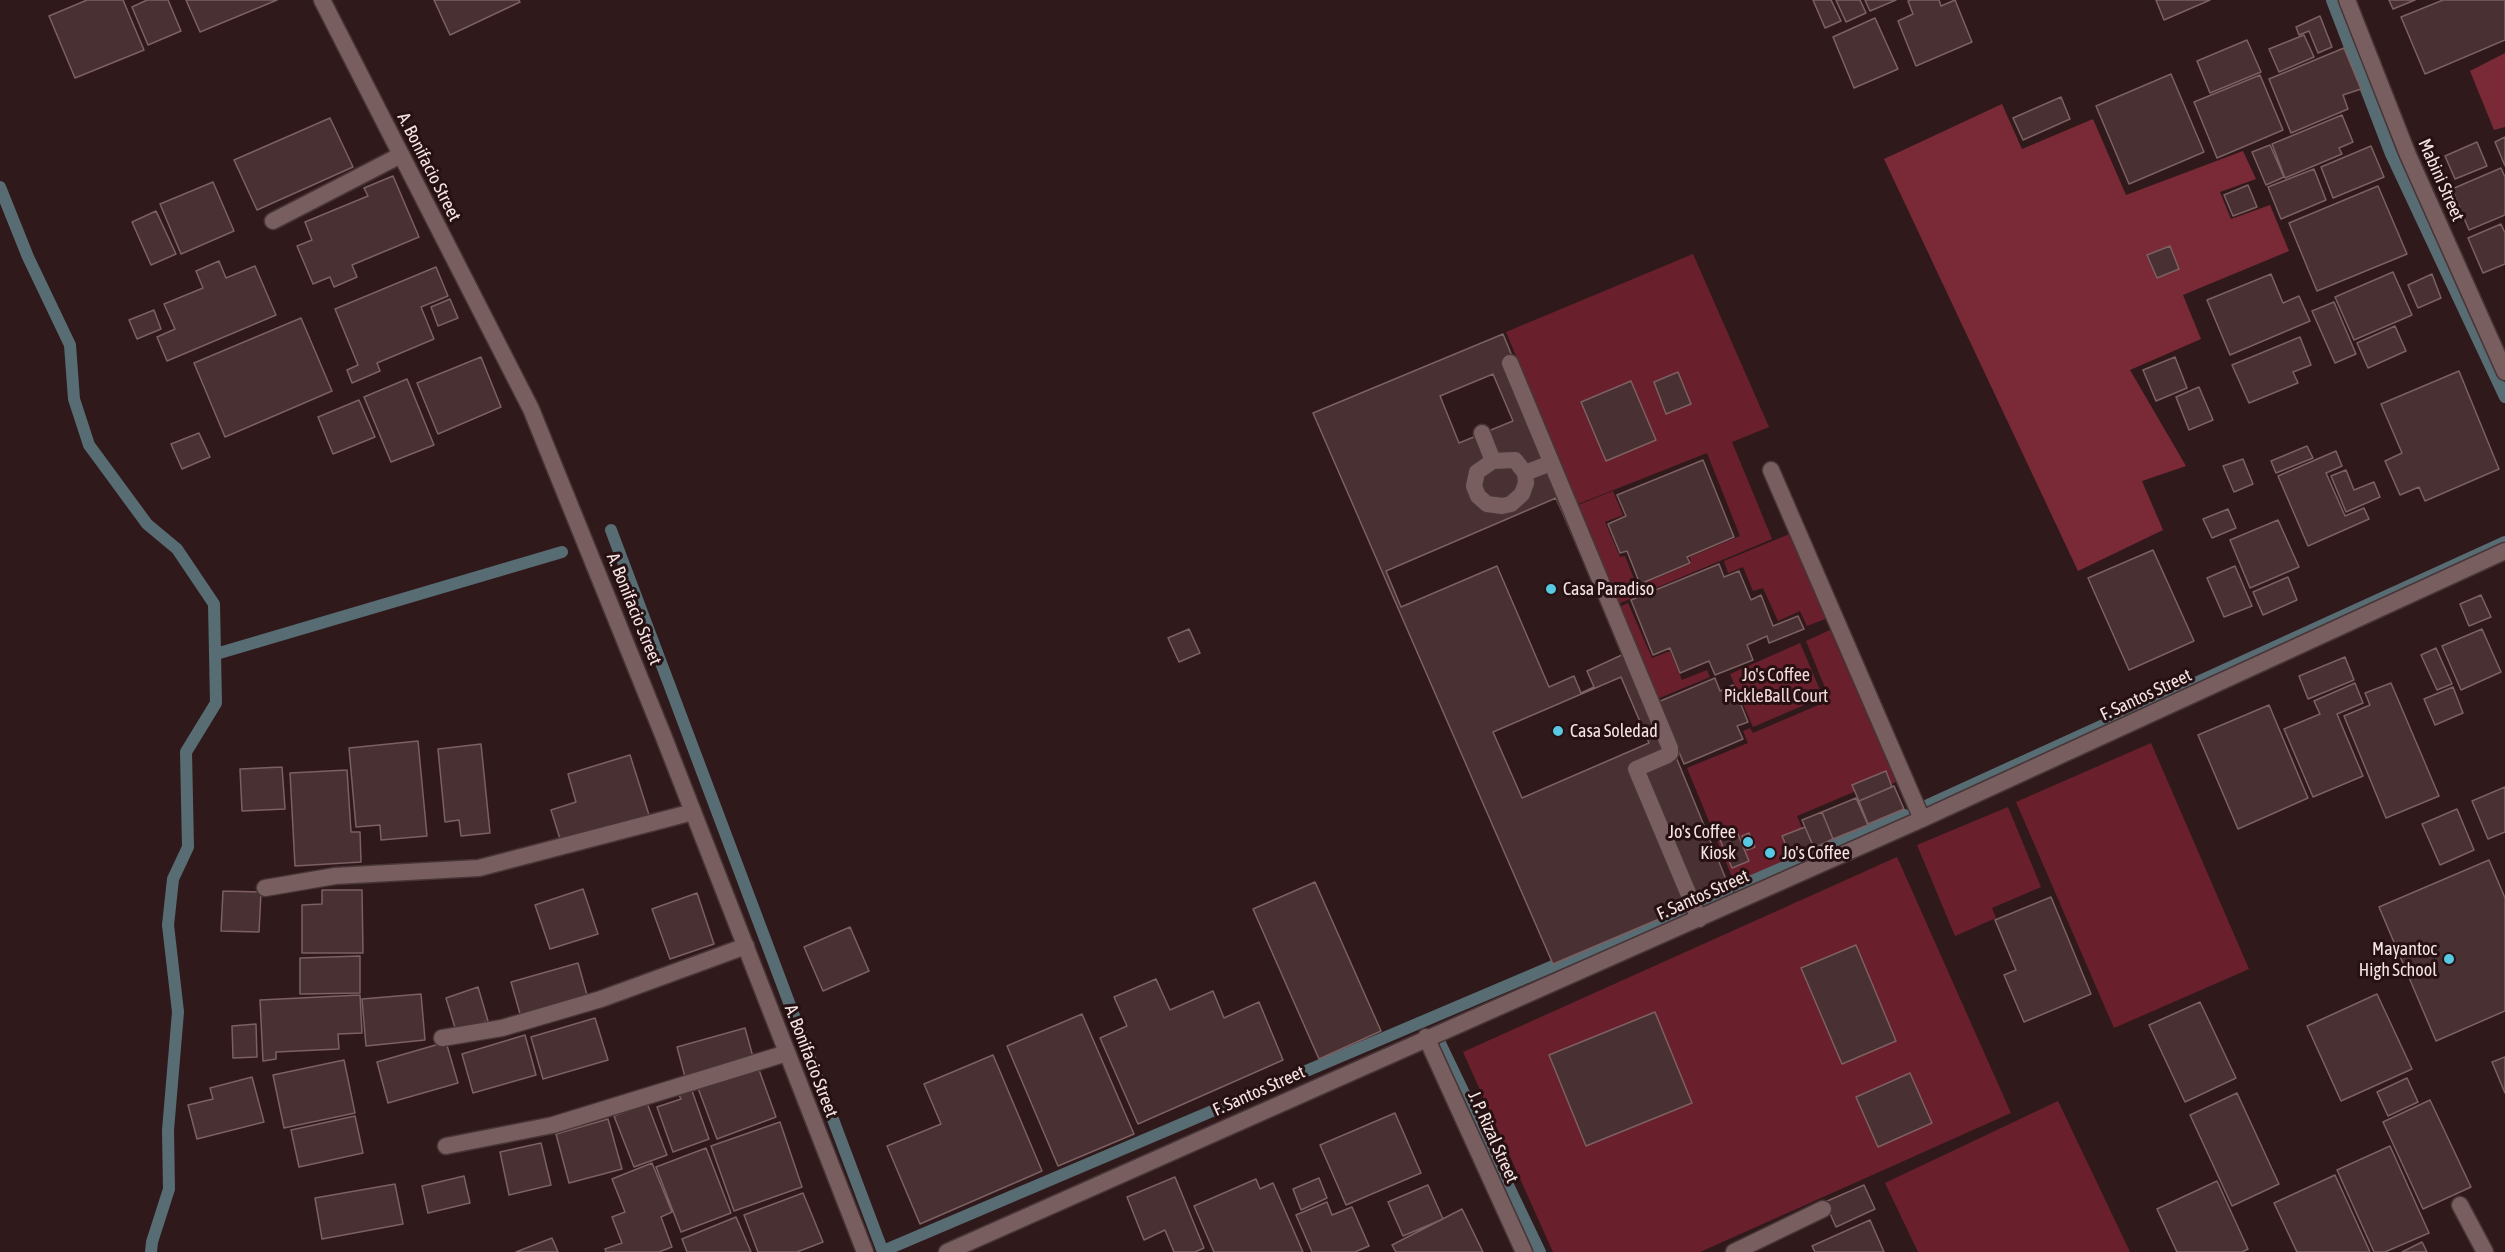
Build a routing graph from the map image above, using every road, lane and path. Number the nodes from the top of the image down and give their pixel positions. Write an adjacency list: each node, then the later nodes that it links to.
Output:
1 (322, 0): 3 (street, A. Bonifacio Street)
2 (2347, 0): 6 (street, Mabini Street)
3 (400, 155): 4 (street); 13 (street, A. Bonifacio Street)
4 (273, 221)
5 (1510, 363): 9 (street)
6 (2505, 372)
7 (1482, 433): 8 (street)
8 (1493, 460): 11 (street); 11 (street)
9 (1551, 463): 11 (street); 16 (street)
10 (1771, 470): 14 (street)
11 (1525, 473)
12 (2505, 551): 14 (street, F. Santos Street)
13 (693, 812): 15 (street); 17 (street, A. Bonifacio Street)
14 (1922, 819): 16 (street, F. Santos Street)
15 (265, 888)
16 (1699, 919): 18 (street, F. Santos Street)
17 (746, 946): 19 (street); 20 (street, A. Bonifacio Street)
18 (1426, 1037): 25 (street, F. Santos Street); 26 (street, J. P. Rizal Street)
19 (442, 1038)
20 (787, 1053): 21 (street); 24 (street, A. Bonifacio Street)
21 (446, 1146)
22 (2460, 1205): 28 (street)
23 (1823, 1209): 27 (street)
24 (865, 1252)
25 (947, 1252)
26 (1524, 1252)
27 (1734, 1252)
28 (2485, 1252)

